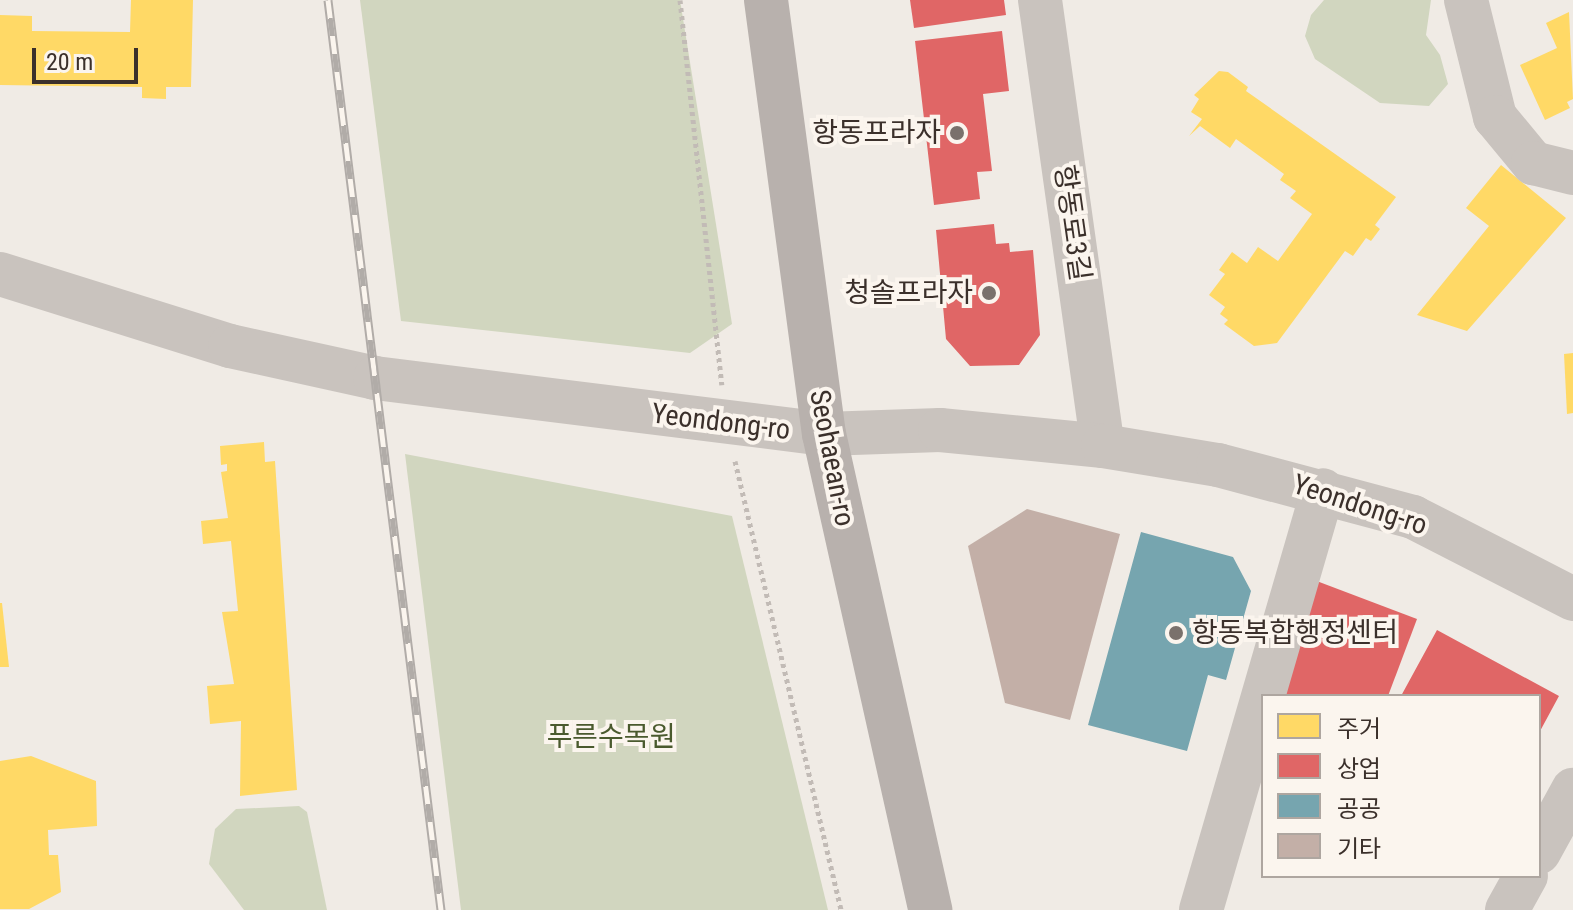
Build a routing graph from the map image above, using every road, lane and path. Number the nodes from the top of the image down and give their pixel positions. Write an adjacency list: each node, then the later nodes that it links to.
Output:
1 (766, 0): 6 (main road, Seohaean-ro)
2 (1040, 0): 7 (street, 항동로3길)
3 (1466, 0): 4 (street)
4 (1573, 173)
5 (0, 274): 6 (street, Yeondong-ro)
6 (824, 434): 7 (street, Yeondong-ro); 15 (main road, Seohaean-ro)
7 (1103, 446): 8 (street, Yeondong-ro)
8 (1323, 490): 9 (street, Yeondong-ro); 10 (street)
9 (1573, 599)
10 (1266, 694)
11 (1259, 719): 16 (street)
12 (1573, 790): 13 (street)
13 (1541, 845)
14 (1524, 878): 17 (street)
15 (930, 910)
16 (1201, 910)
17 (1507, 910)

